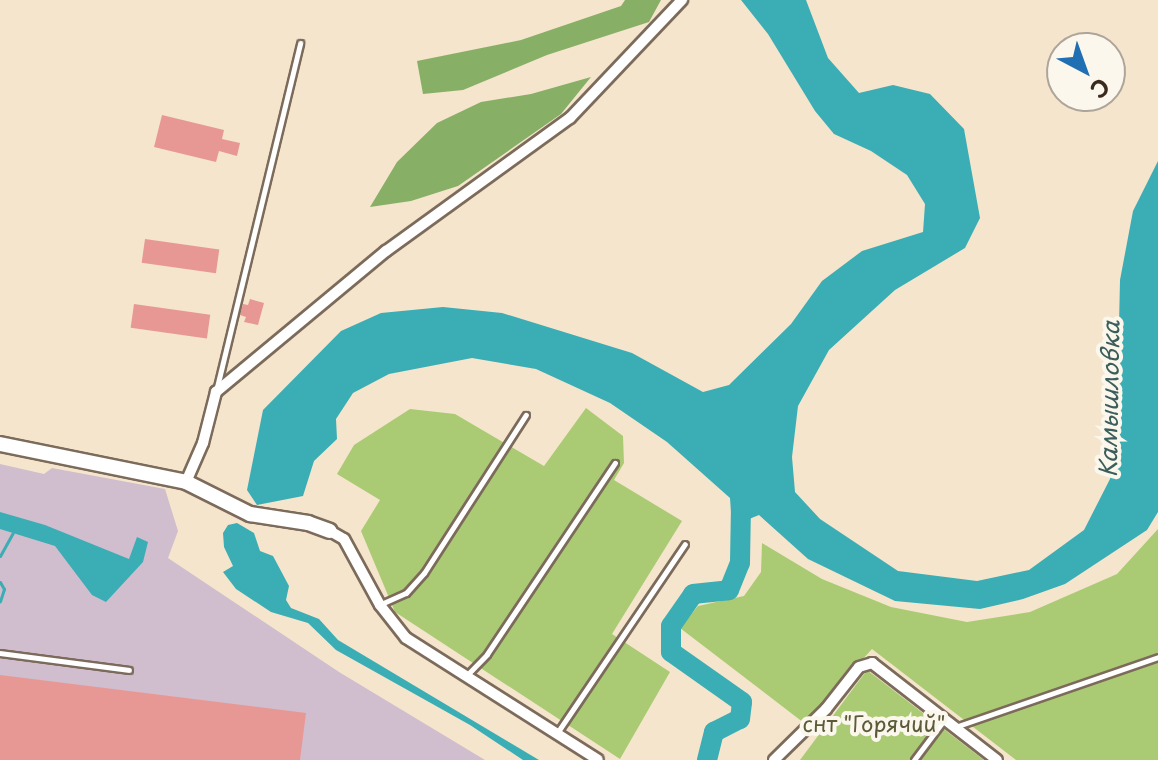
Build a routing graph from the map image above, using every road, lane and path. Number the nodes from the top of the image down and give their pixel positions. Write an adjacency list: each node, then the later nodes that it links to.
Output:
1 (682, 0): 3 (street)
2 (300, 43): 3 (lane)
3 (216, 392): 7 (street)
4 (526, 415): 10 (lane)
5 (0, 444): 7 (street)
6 (615, 463): 14 (lane)
7 (186, 482): 8 (street)
8 (330, 531): 10 (street)
9 (685, 544): 17 (lane)
10 (380, 605): 14 (street)
11 (0, 653): 13 (lane)
12 (1158, 657): 16 (lane)
13 (129, 670)
14 (466, 676): 17 (street)
15 (944, 720): 16 (street); 19 (street); 20 (lane)
16 (954, 727): 21 (street)
17 (556, 733): 18 (street)
18 (598, 760)
19 (774, 760)
20 (914, 760)
21 (997, 760)

